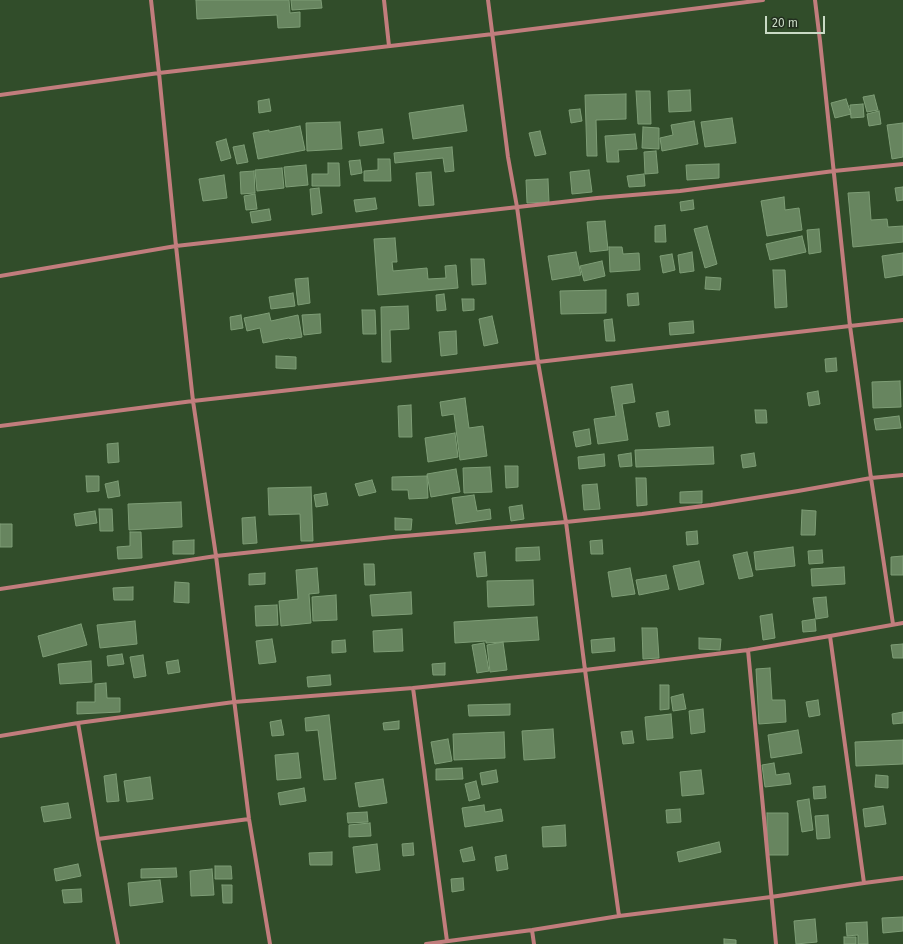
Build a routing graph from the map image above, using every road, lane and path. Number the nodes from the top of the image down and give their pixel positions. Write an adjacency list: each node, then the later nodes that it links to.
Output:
1 (151, 0): 8 (street)
2 (384, 0): 7 (street)
3 (488, 0): 6 (street)
4 (763, 0): 6 (street)
5 (814, 0): 11 (street)
6 (493, 34): 7 (street); 12 (street)
7 (389, 46): 8 (street)
8 (159, 73): 9 (street); 13 (street)
9 (0, 95)
10 (903, 164): 11 (street)
11 (834, 171): 12 (street); 16 (street)
12 (517, 208): 13 (street); 17 (street)
13 (176, 246): 14 (street); 18 (street)
14 (0, 276)
15 (903, 320): 16 (street)
16 (850, 326): 17 (street); 21 (street)
17 (538, 362): 18 (street); 22 (street)
18 (193, 401): 19 (street); 23 (street)
19 (0, 426)
20 (903, 475): 21 (street)
21 (871, 478): 22 (street); 26 (street)
22 (566, 522): 23 (street); 29 (street)
23 (216, 556): 24 (street); 31 (street)
24 (0, 589)
25 (903, 622): 26 (street)
26 (893, 624): 27 (street)
27 (830, 636): 28 (street); 37 (street)
28 (748, 650): 29 (street); 38 (street)
29 (585, 670): 30 (street); 39 (street)
30 (413, 688): 31 (street); 41 (street)
31 (234, 702): 32 (street); 34 (street)
32 (78, 723): 33 (street); 35 (street)
33 (0, 736)
34 (249, 819): 35 (street); 43 (street)
35 (98, 839): 42 (street)
36 (903, 878): 37 (street)
37 (864, 883): 38 (street)
38 (771, 897): 39 (street); 46 (street)
39 (619, 916): 40 (street)
40 (532, 930): 41 (street); 45 (street)
41 (447, 941): 44 (street)
42 (118, 944)
43 (270, 944)
44 (426, 944)
45 (534, 944)
46 (776, 944)

